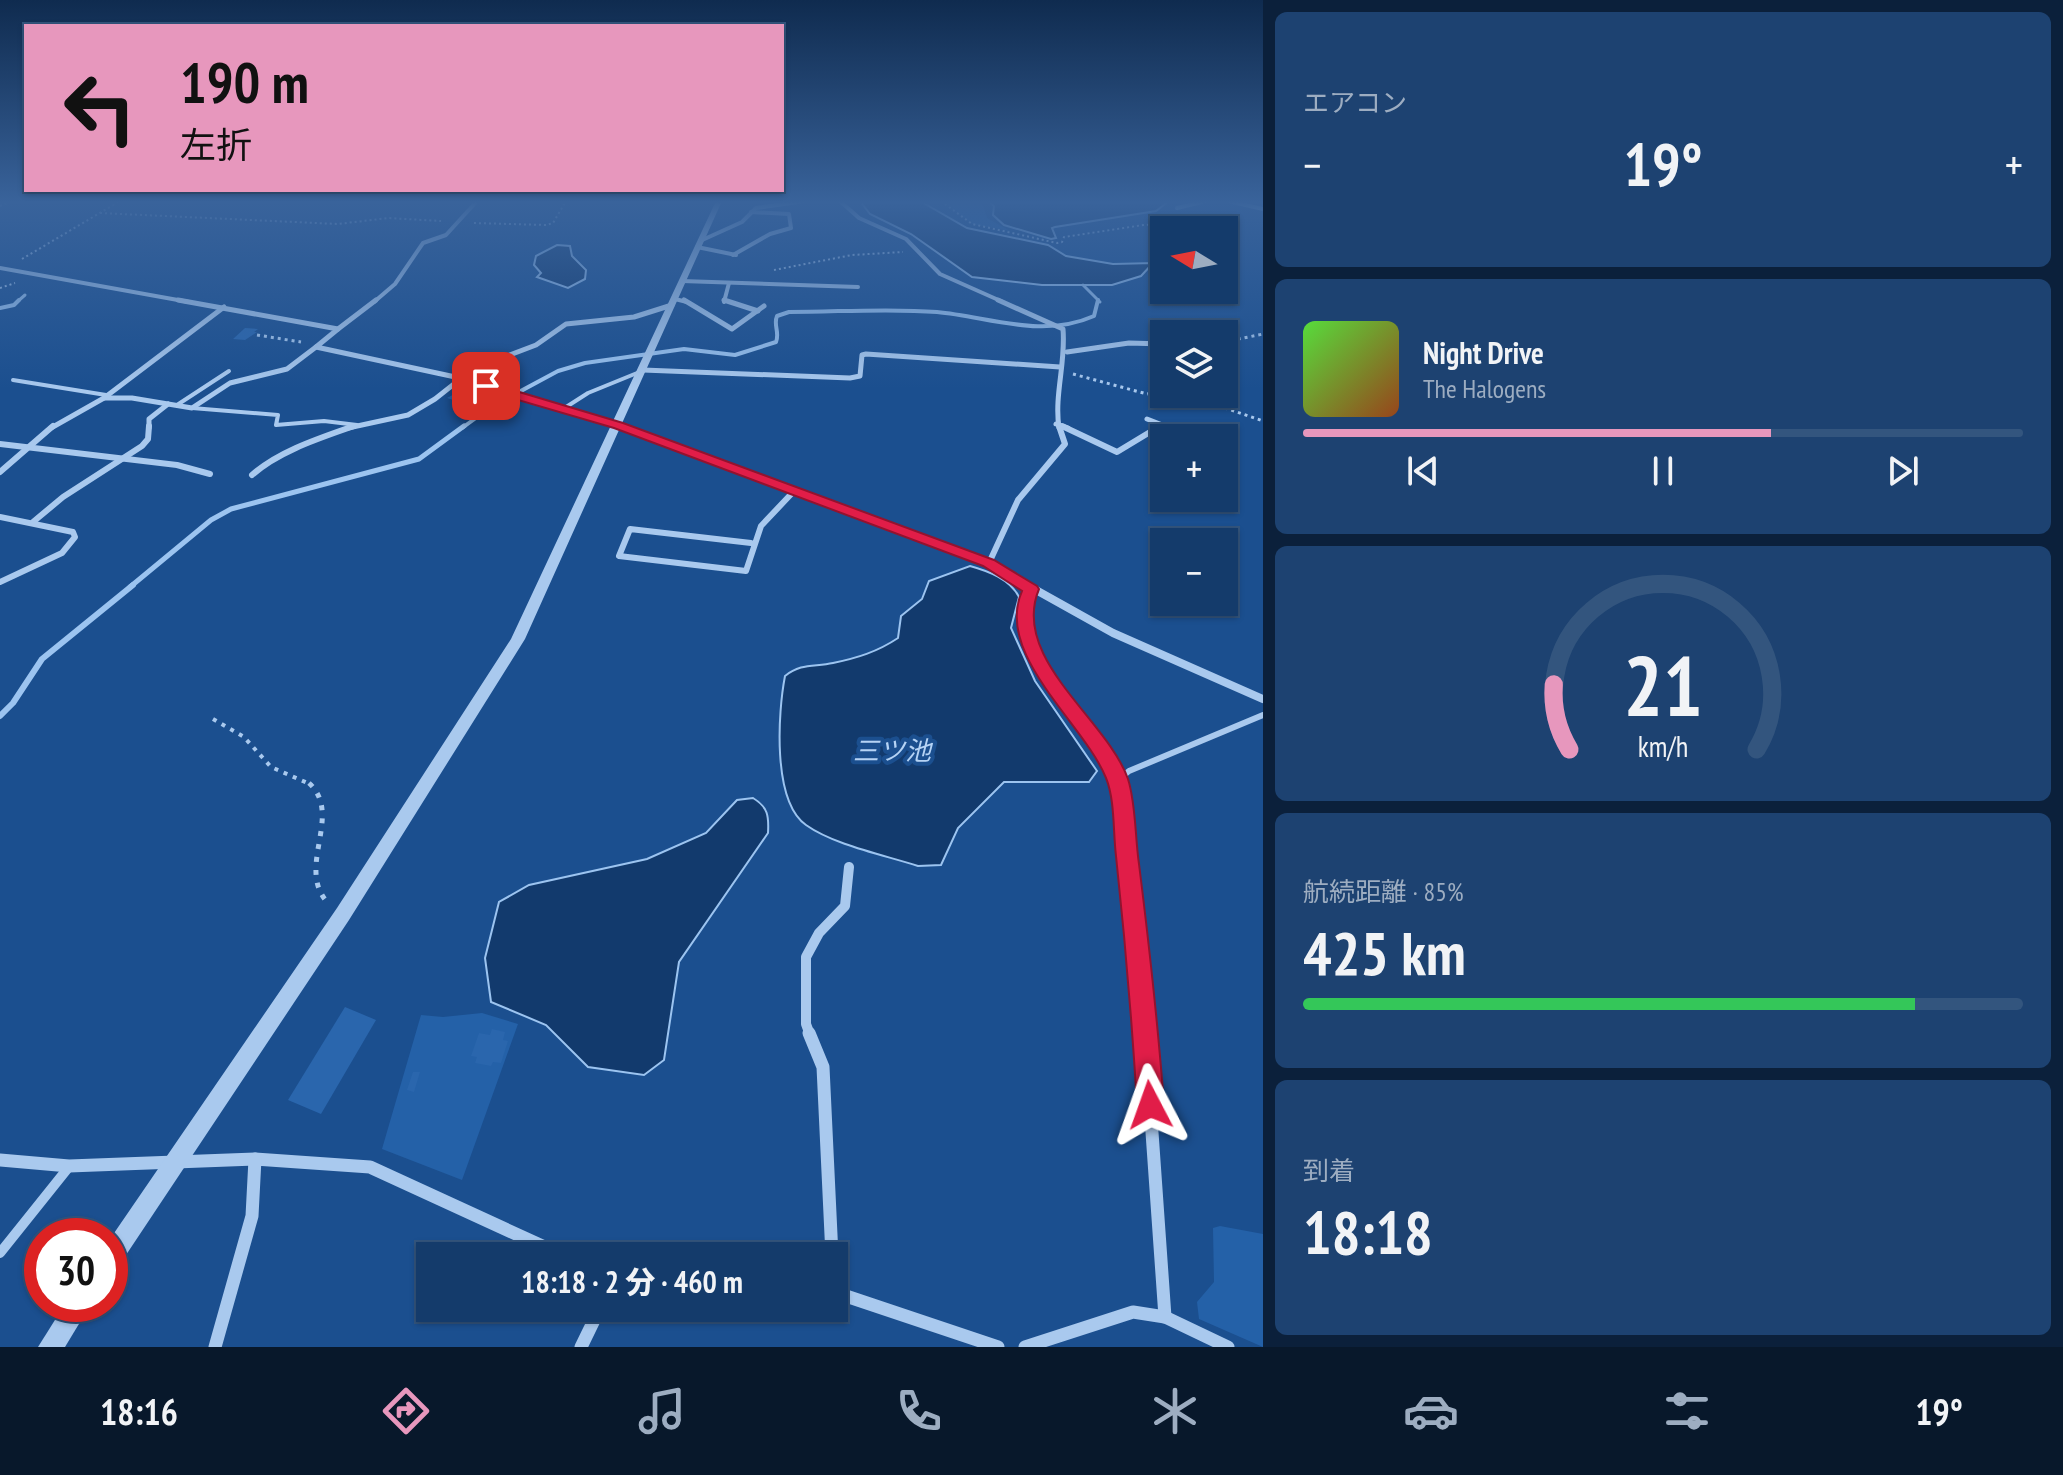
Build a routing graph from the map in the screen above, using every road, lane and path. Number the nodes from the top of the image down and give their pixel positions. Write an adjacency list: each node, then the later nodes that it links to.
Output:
1 (409, 264): 14 (street)
2 (690, 264): 7 (street)
3 (806, 264): 6 (path)
4 (930, 264): 20 (street)
5 (1, 268): 12 (street)
6 (774, 270)
7 (682, 281): 8 (street); 10 (street)
8 (729, 283): 9 (street); 13 (street)
9 (858, 287)
10 (673, 302): 13 (street); 22 (street); 24 (street)
11 (764, 306): 13 (street)
12 (224, 307): 14 (street); 29 (street)
13 (758, 311)
14 (338, 329): 19 (street)
15 (1263, 334): 17 (path)
16 (257, 335): 19 (path)
17 (1238, 339)
18 (1150, 344): 20 (street)
19 (315, 345): 24 (street); 27 (street)
20 (1067, 352): 21 (street)
21 (1060, 368): 22 (street); 28 (path); 37 (street)
22 (643, 370): 34 (lane); 40 (street)
23 (229, 371): 25 (lane)
24 (460, 378): 34 (street); 39 (street)
25 (218, 379): 27 (lane); 31 (lane)
26 (13, 380): 29 (lane)
27 (236, 380): 32 (street)
28 (1150, 393)
29 (105, 396): 30 (street); 43 (street)
30 (168, 404): 31 (street); 44 (street)
31 (177, 405): 32 (street)
32 (192, 408): 39 (lane)
33 (1225, 408): 36 (path)
34 (563, 409): 40 (street)
35 (1147, 419): 38 (street)
36 (1263, 421)
37 (1056, 424): 41 (street); 52 (street)
38 (1160, 424)
39 (357, 425): 47 (street)
40 (618, 426): 48 (street); 60 (street)
41 (1150, 432)
42 (0, 444): 43 (street)
43 (27, 447): 44 (street); 45 (street)
44 (122, 458): 46 (street); 50 (street)
45 (0, 472)
46 (210, 474)
47 (252, 475)
48 (794, 491): 51 (street); 52 (street)
49 (0, 517): 50 (street)
50 (33, 522): 53 (street)
51 (751, 543): 51 (street)
52 (989, 563): 54 (street)
53 (0, 582)
54 (1031, 589): 55 (street); 58 (street)
55 (1263, 699)
56 (1263, 715): 58 (lane)
57 (213, 719): 60 (path)
58 (1118, 780): 70 (street)
59 (849, 867): 67 (street)
60 (343, 914): 63 (street)
61 (255, 1159): 63 (street); 66 (street); 74 (street)
62 (0, 1160): 64 (street)
63 (176, 1162): 64 (street); 65 (street)
64 (69, 1166): 68 (lane)
65 (128, 1233)
66 (533, 1242)
67 (831, 1242)
68 (0, 1253)
69 (848, 1297): 76 (street)
70 (1165, 1317): 77 (street); 78 (street)
71 (67, 1322): 73 (street)
72 (593, 1322): 75 (street)
73 (50, 1347)
74 (215, 1347)
75 (581, 1347)
76 (998, 1347)
77 (1025, 1347)
78 (1228, 1347)

